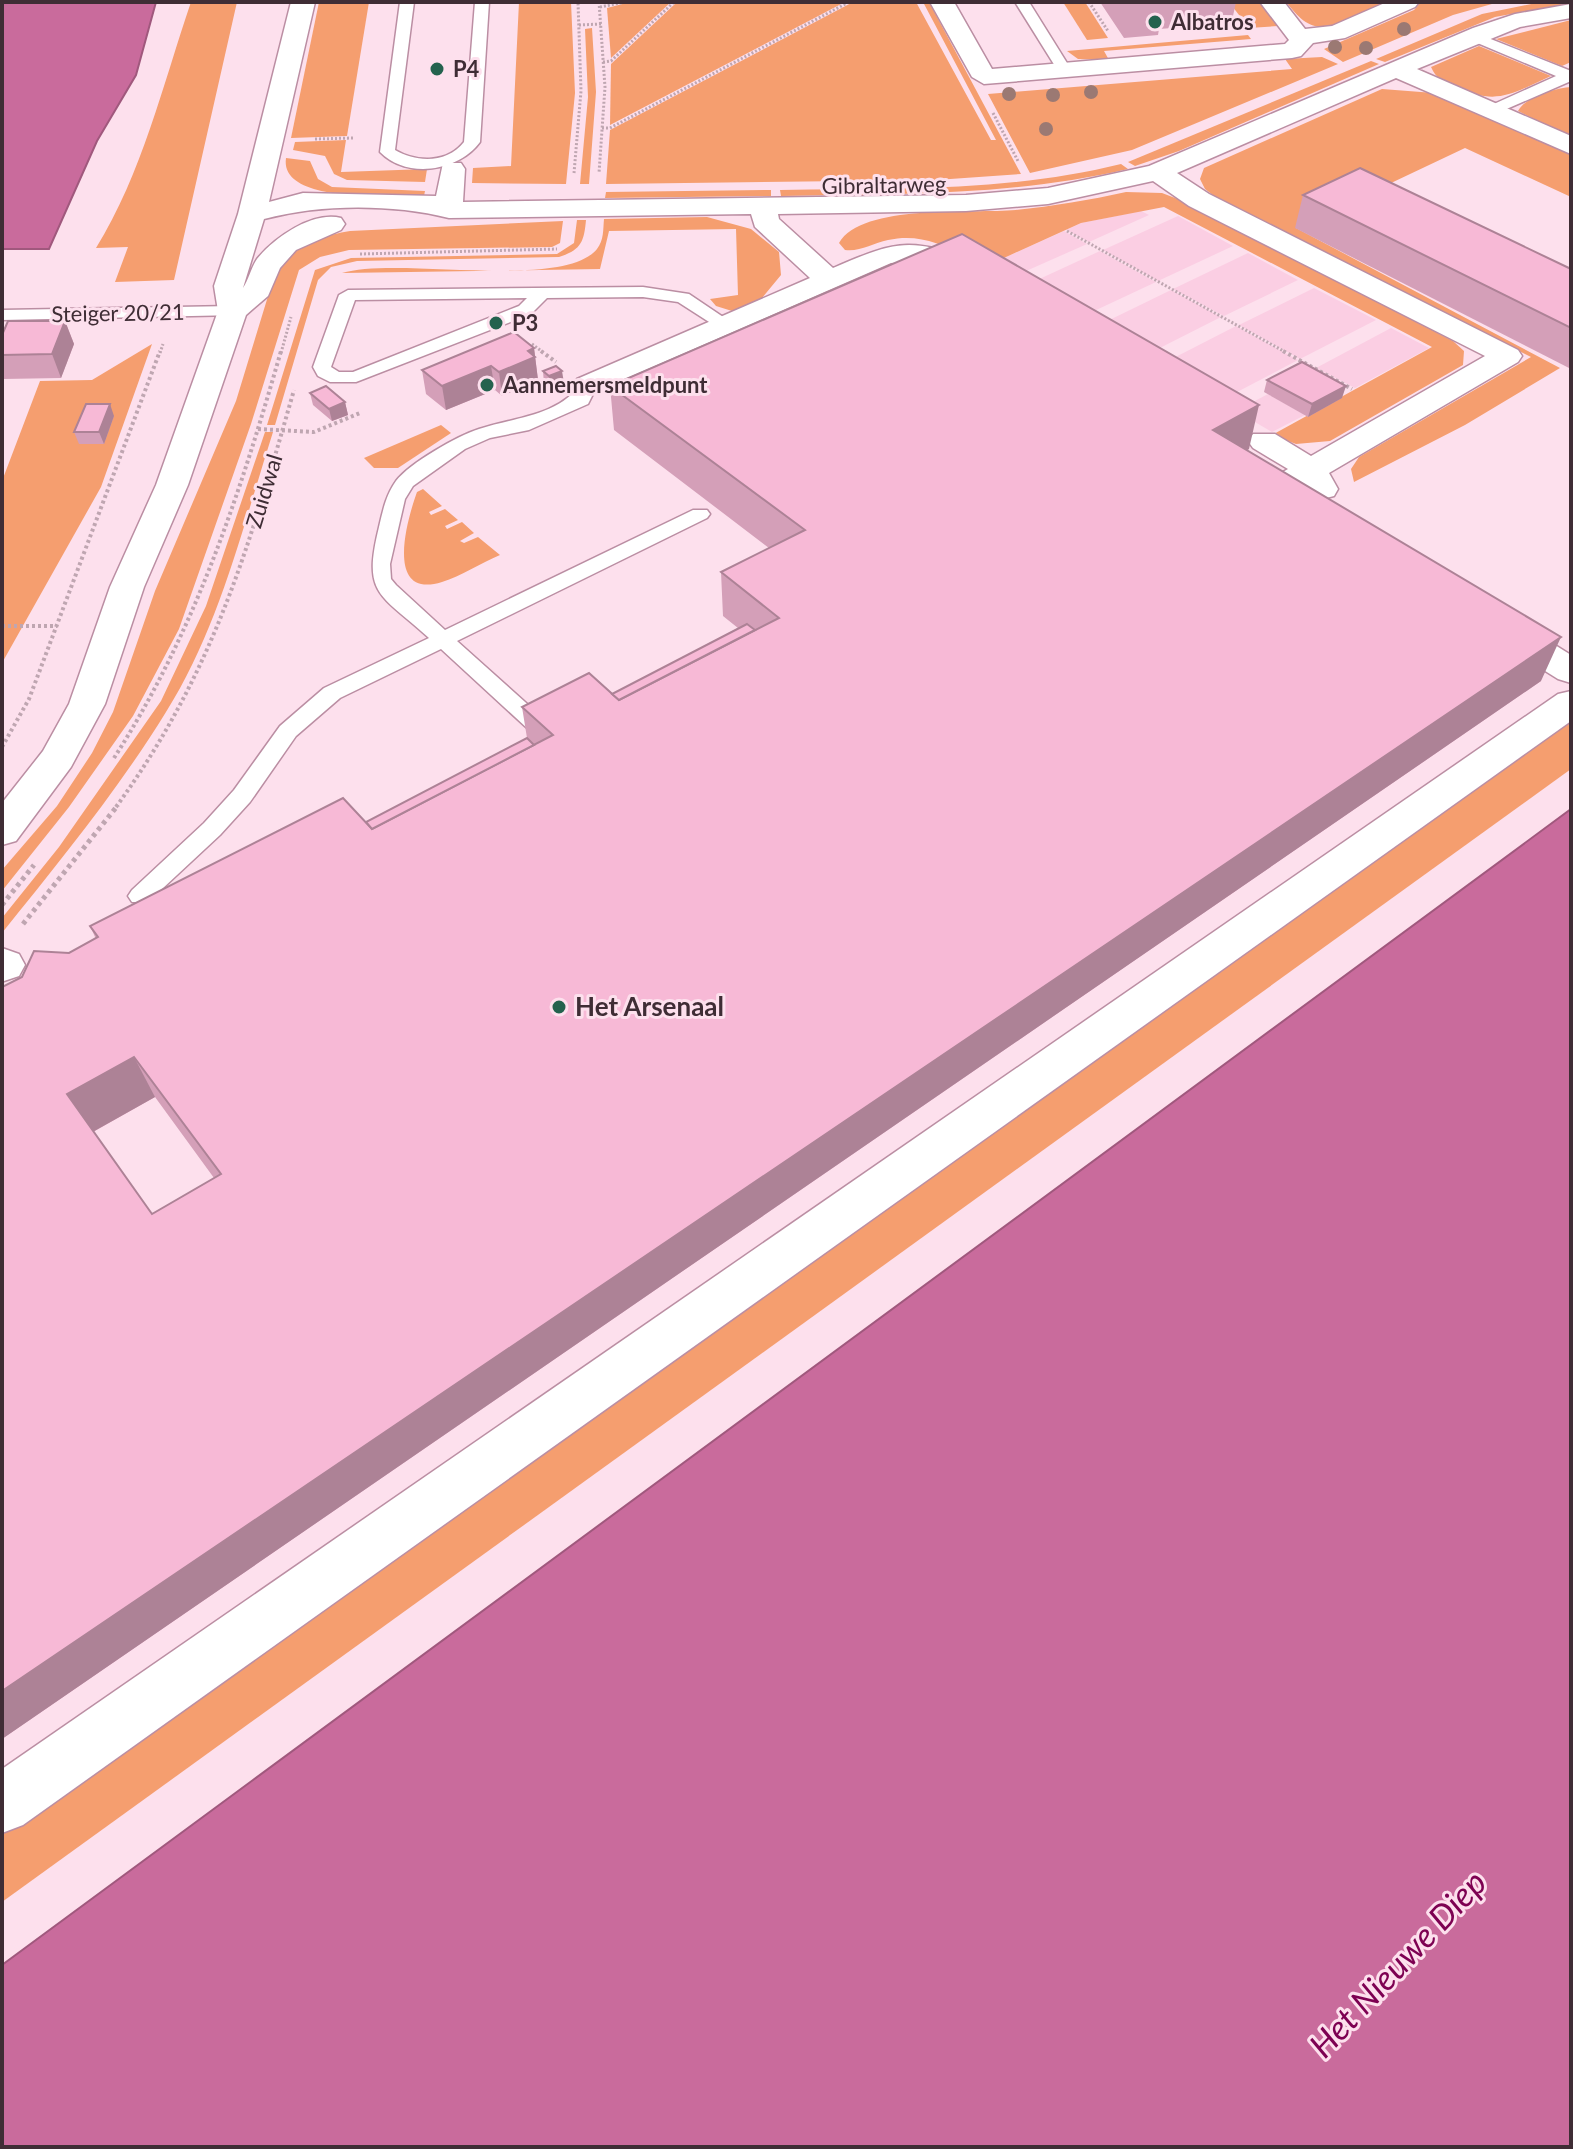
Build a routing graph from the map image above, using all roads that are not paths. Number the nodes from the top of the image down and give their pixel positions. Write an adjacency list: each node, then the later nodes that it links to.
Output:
1 (303, 2): 20 (street)
2 (407, 2): 3 (lane)
3 (482, 2)
4 (942, 2): 12 (street)
5 (1022, 2): 12 (lane)
6 (1272, 2): 10 (street)
7 (1407, 2): 10 (street)
8 (1571, 11): 9 (street, Gibraltarweg)
9 (1473, 36): 11 (street, Gibraltarweg); 13 (lane)
10 (1300, 37): 12 (street)
11 (1396, 69): 14 (street); 17 (street, Gibraltarweg)
12 (1065, 71)
13 (1570, 76): 14 (lane)
14 (1490, 111): 15 (street)
15 (1571, 146)
16 (452, 169): 19 (street)
17 (1157, 172): 22 (street, Gibraltarweg); 30 (street)
18 (764, 206): 19 (street, Gibraltarweg); 22 (street, Gibraltarweg); 22 (street)
19 (449, 210): 20 (street, Gibraltarweg); 21 (street, Gibraltarweg)
20 (252, 214): 21 (street, Gibraltarweg); 25 (street)
21 (331, 224): 25 (street)
22 (826, 243): 23 (street); 27 (street)
23 (983, 276)
24 (544, 292): 24 (lane); 27 (lane)
25 (233, 311): 26 (lane, Steiger 20/21); 39 (street)
26 (2, 315)
27 (726, 325): 28 (street)
28 (588, 386): 35 (lane)
29 (1258, 438): 30 (street)
30 (1310, 469): 31 (street); 33 (street)
31 (1252, 504)
32 (700, 514): 35 (lane)
33 (1339, 520)
34 (1476, 612): 36 (street)
35 (444, 639): 38 (lane); 40 (lane)
36 (1571, 671)
37 (1571, 703): 41 (street)
38 (536, 724)
39 (2, 831)
40 (140, 896)
41 (2, 1804)

